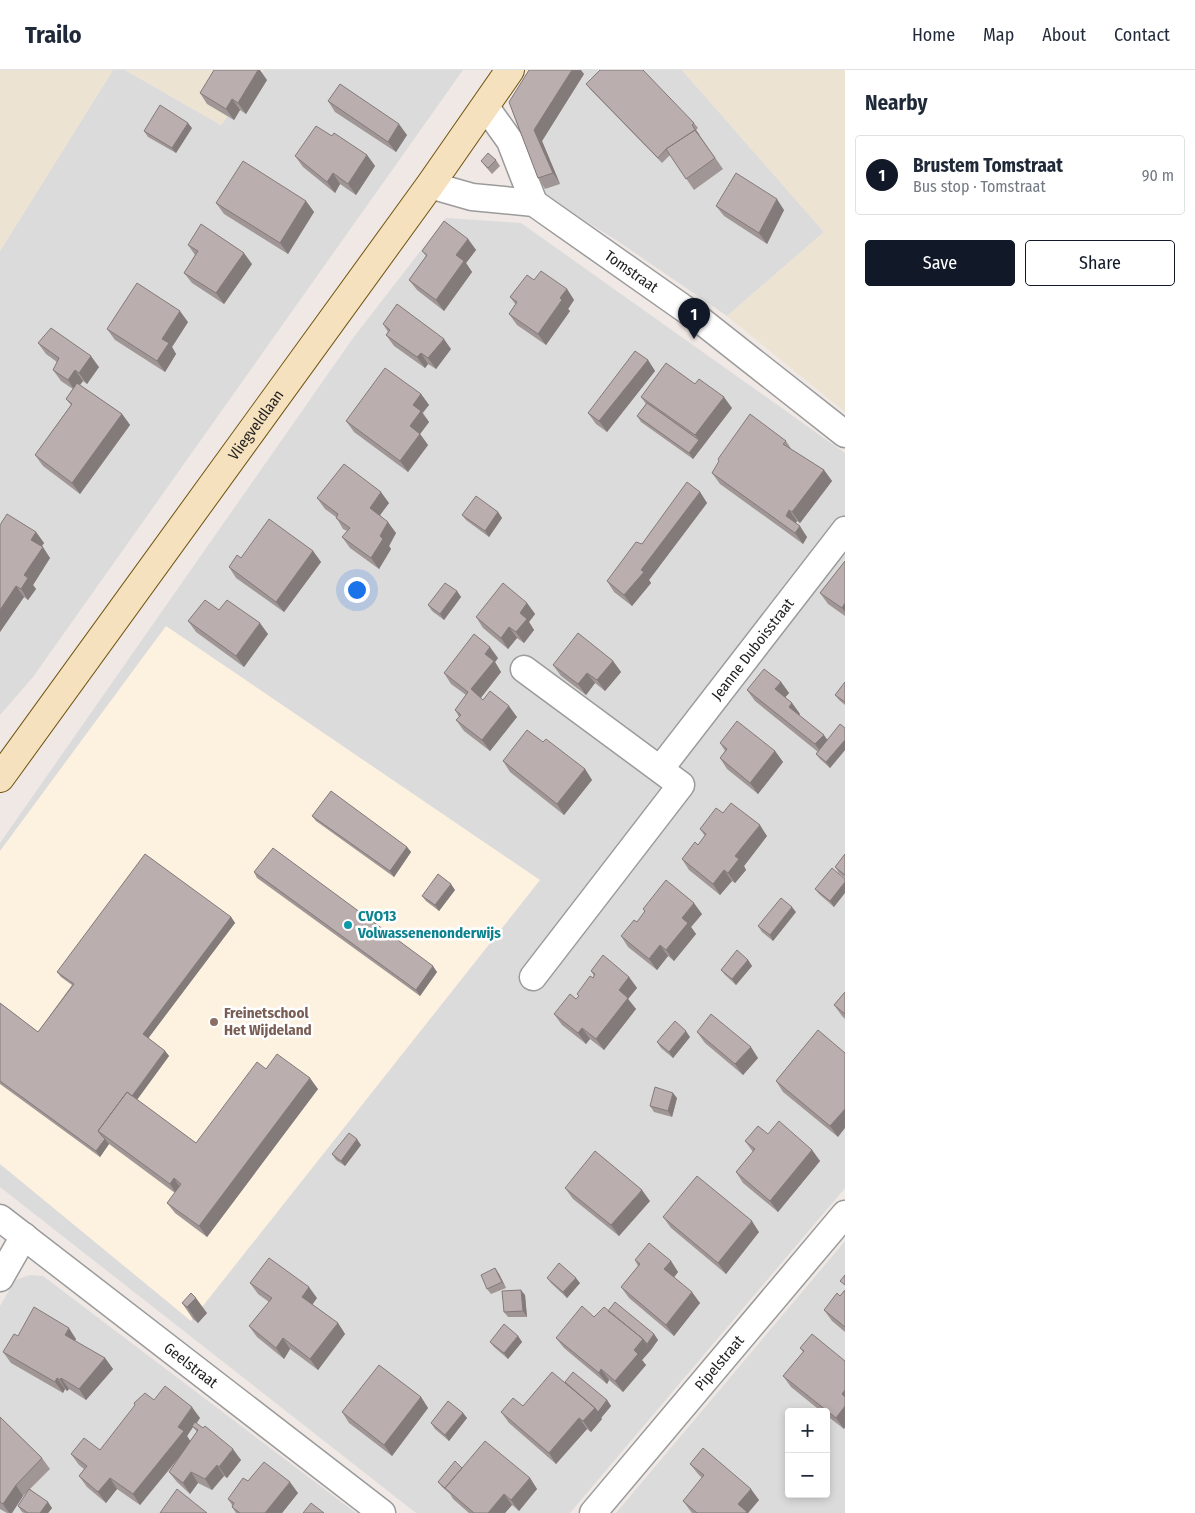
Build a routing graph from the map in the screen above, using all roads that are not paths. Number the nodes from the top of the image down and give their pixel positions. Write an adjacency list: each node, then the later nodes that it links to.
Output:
1 (510, 70): 2 (main road, Vliegveldlaan)
2 (485, 106): 3 (main road, Vliegveldlaan); 4 (street)
3 (430, 185): 4 (street, Tomstraat); 9 (main road, Vliegveldlaan)
4 (534, 203): 5 (street, Tomstraat)
5 (845, 434)
6 (845, 530): 8 (street, Jeanne Duboisstraat)
7 (524, 669): 8 (street)
8 (661, 768): 10 (street)
9 (0, 778)
10 (533, 977)
11 (845, 1214): 16 (street, Pipelstraat)
12 (0, 1218): 13 (street, Geelstraat)
13 (24, 1236): 14 (street); 15 (street, Geelstraat)
14 (0, 1278)
15 (382, 1513)
16 (594, 1513)

